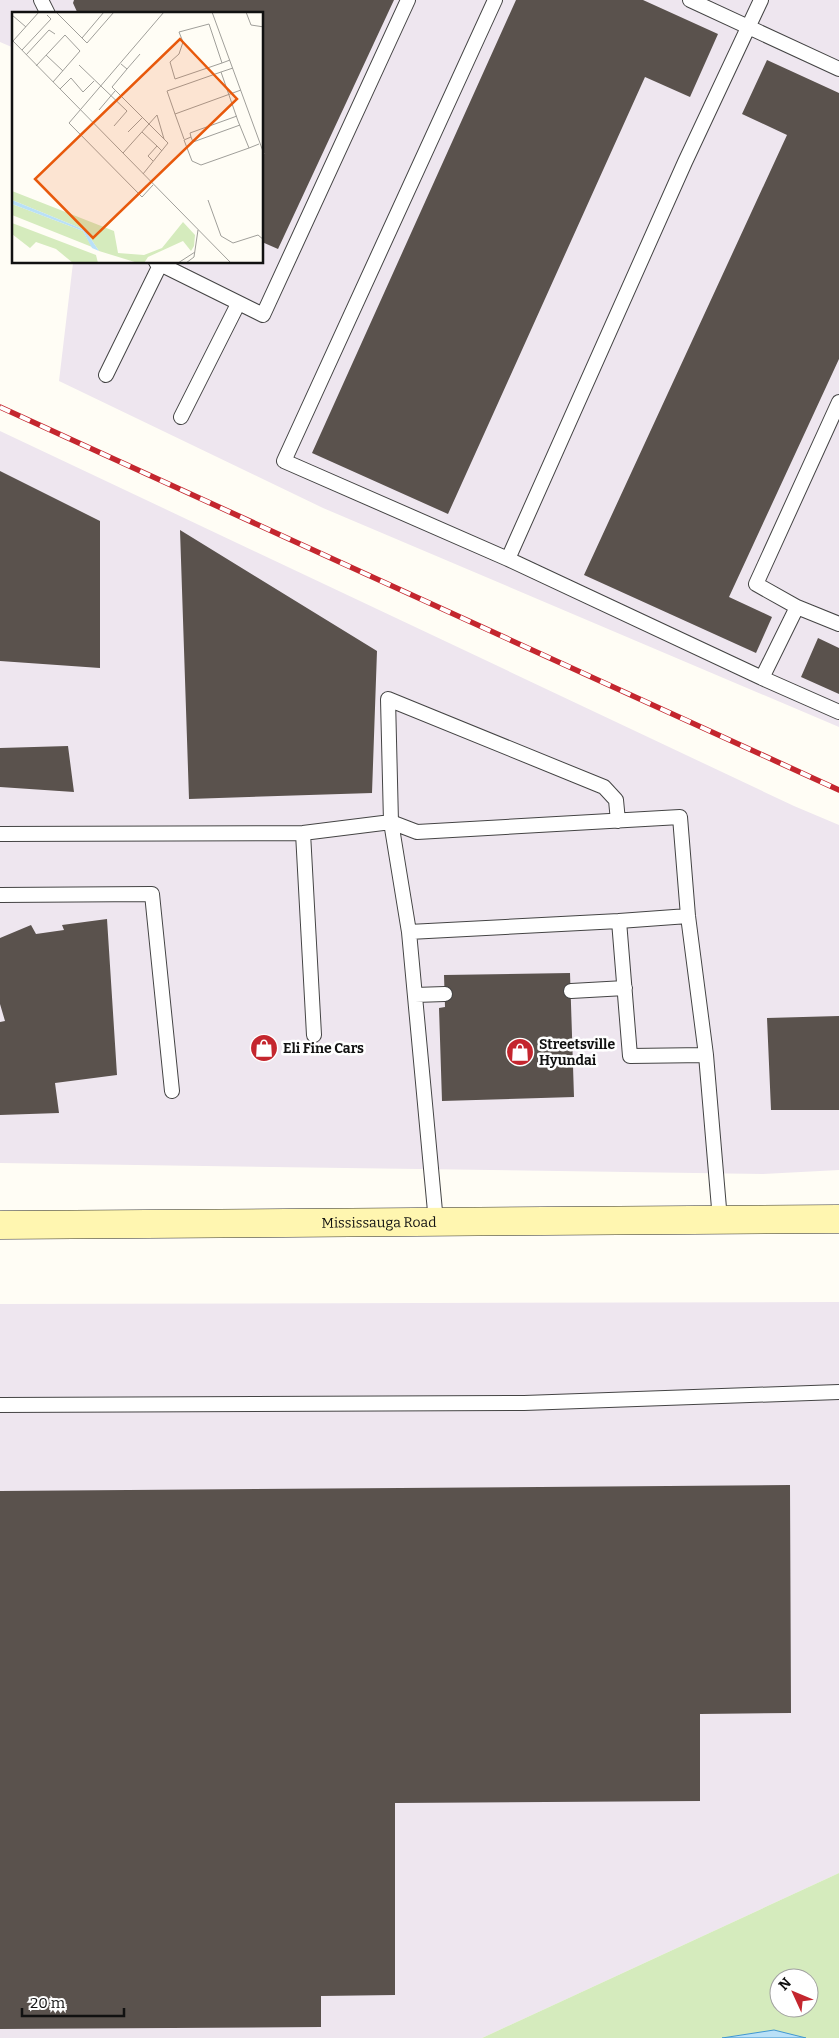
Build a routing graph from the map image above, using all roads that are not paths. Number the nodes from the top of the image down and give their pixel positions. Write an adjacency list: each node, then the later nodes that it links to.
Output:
1 (41, 0): 6 (lane)
2 (408, 0): 10 (lane)
3 (495, 0): 14 (lane)
4 (690, 0): 7 (lane)
5 (760, 0): 7 (lane)
6 (47, 12)
7 (748, 27): 8 (lane); 14 (lane)
8 (839, 69)
9 (158, 264): 10 (lane); 11 (lane)
10 (238, 304): 13 (lane)
11 (106, 375)
12 (839, 402): 15 (lane)
13 (181, 417)
14 (508, 559): 17 (lane)
15 (797, 607): 16 (lane); 17 (lane)
16 (839, 624)
17 (762, 678): 18 (lane)
18 (839, 712)
19 (618, 821): 20 (lane); 20 (lane); 24 (lane)
20 (392, 822): 21 (lane); 26 (lane)
21 (303, 832): 22 (lane); 31 (lane)
22 (0, 834)
23 (0, 895): 33 (lane)
24 (688, 916): 25 (lane); 32 (lane)
25 (618, 921): 26 (lane); 27 (lane)
26 (409, 932): 30 (lane)
27 (625, 988): 28 (lane); 32 (lane)
28 (571, 991)
29 (444, 994): 30 (lane)
30 (415, 995): 36 (lane)
31 (314, 1035)
32 (706, 1055): 35 (lane)
33 (172, 1091)
34 (839, 1219): 35 (main road, Mississauga Road)
35 (720, 1220): 36 (main road, Mississauga Road)
36 (436, 1222): 37 (main road, Mississauga Road)
37 (0, 1225)
38 (839, 1392): 39 (lane)
39 (0, 1405)

